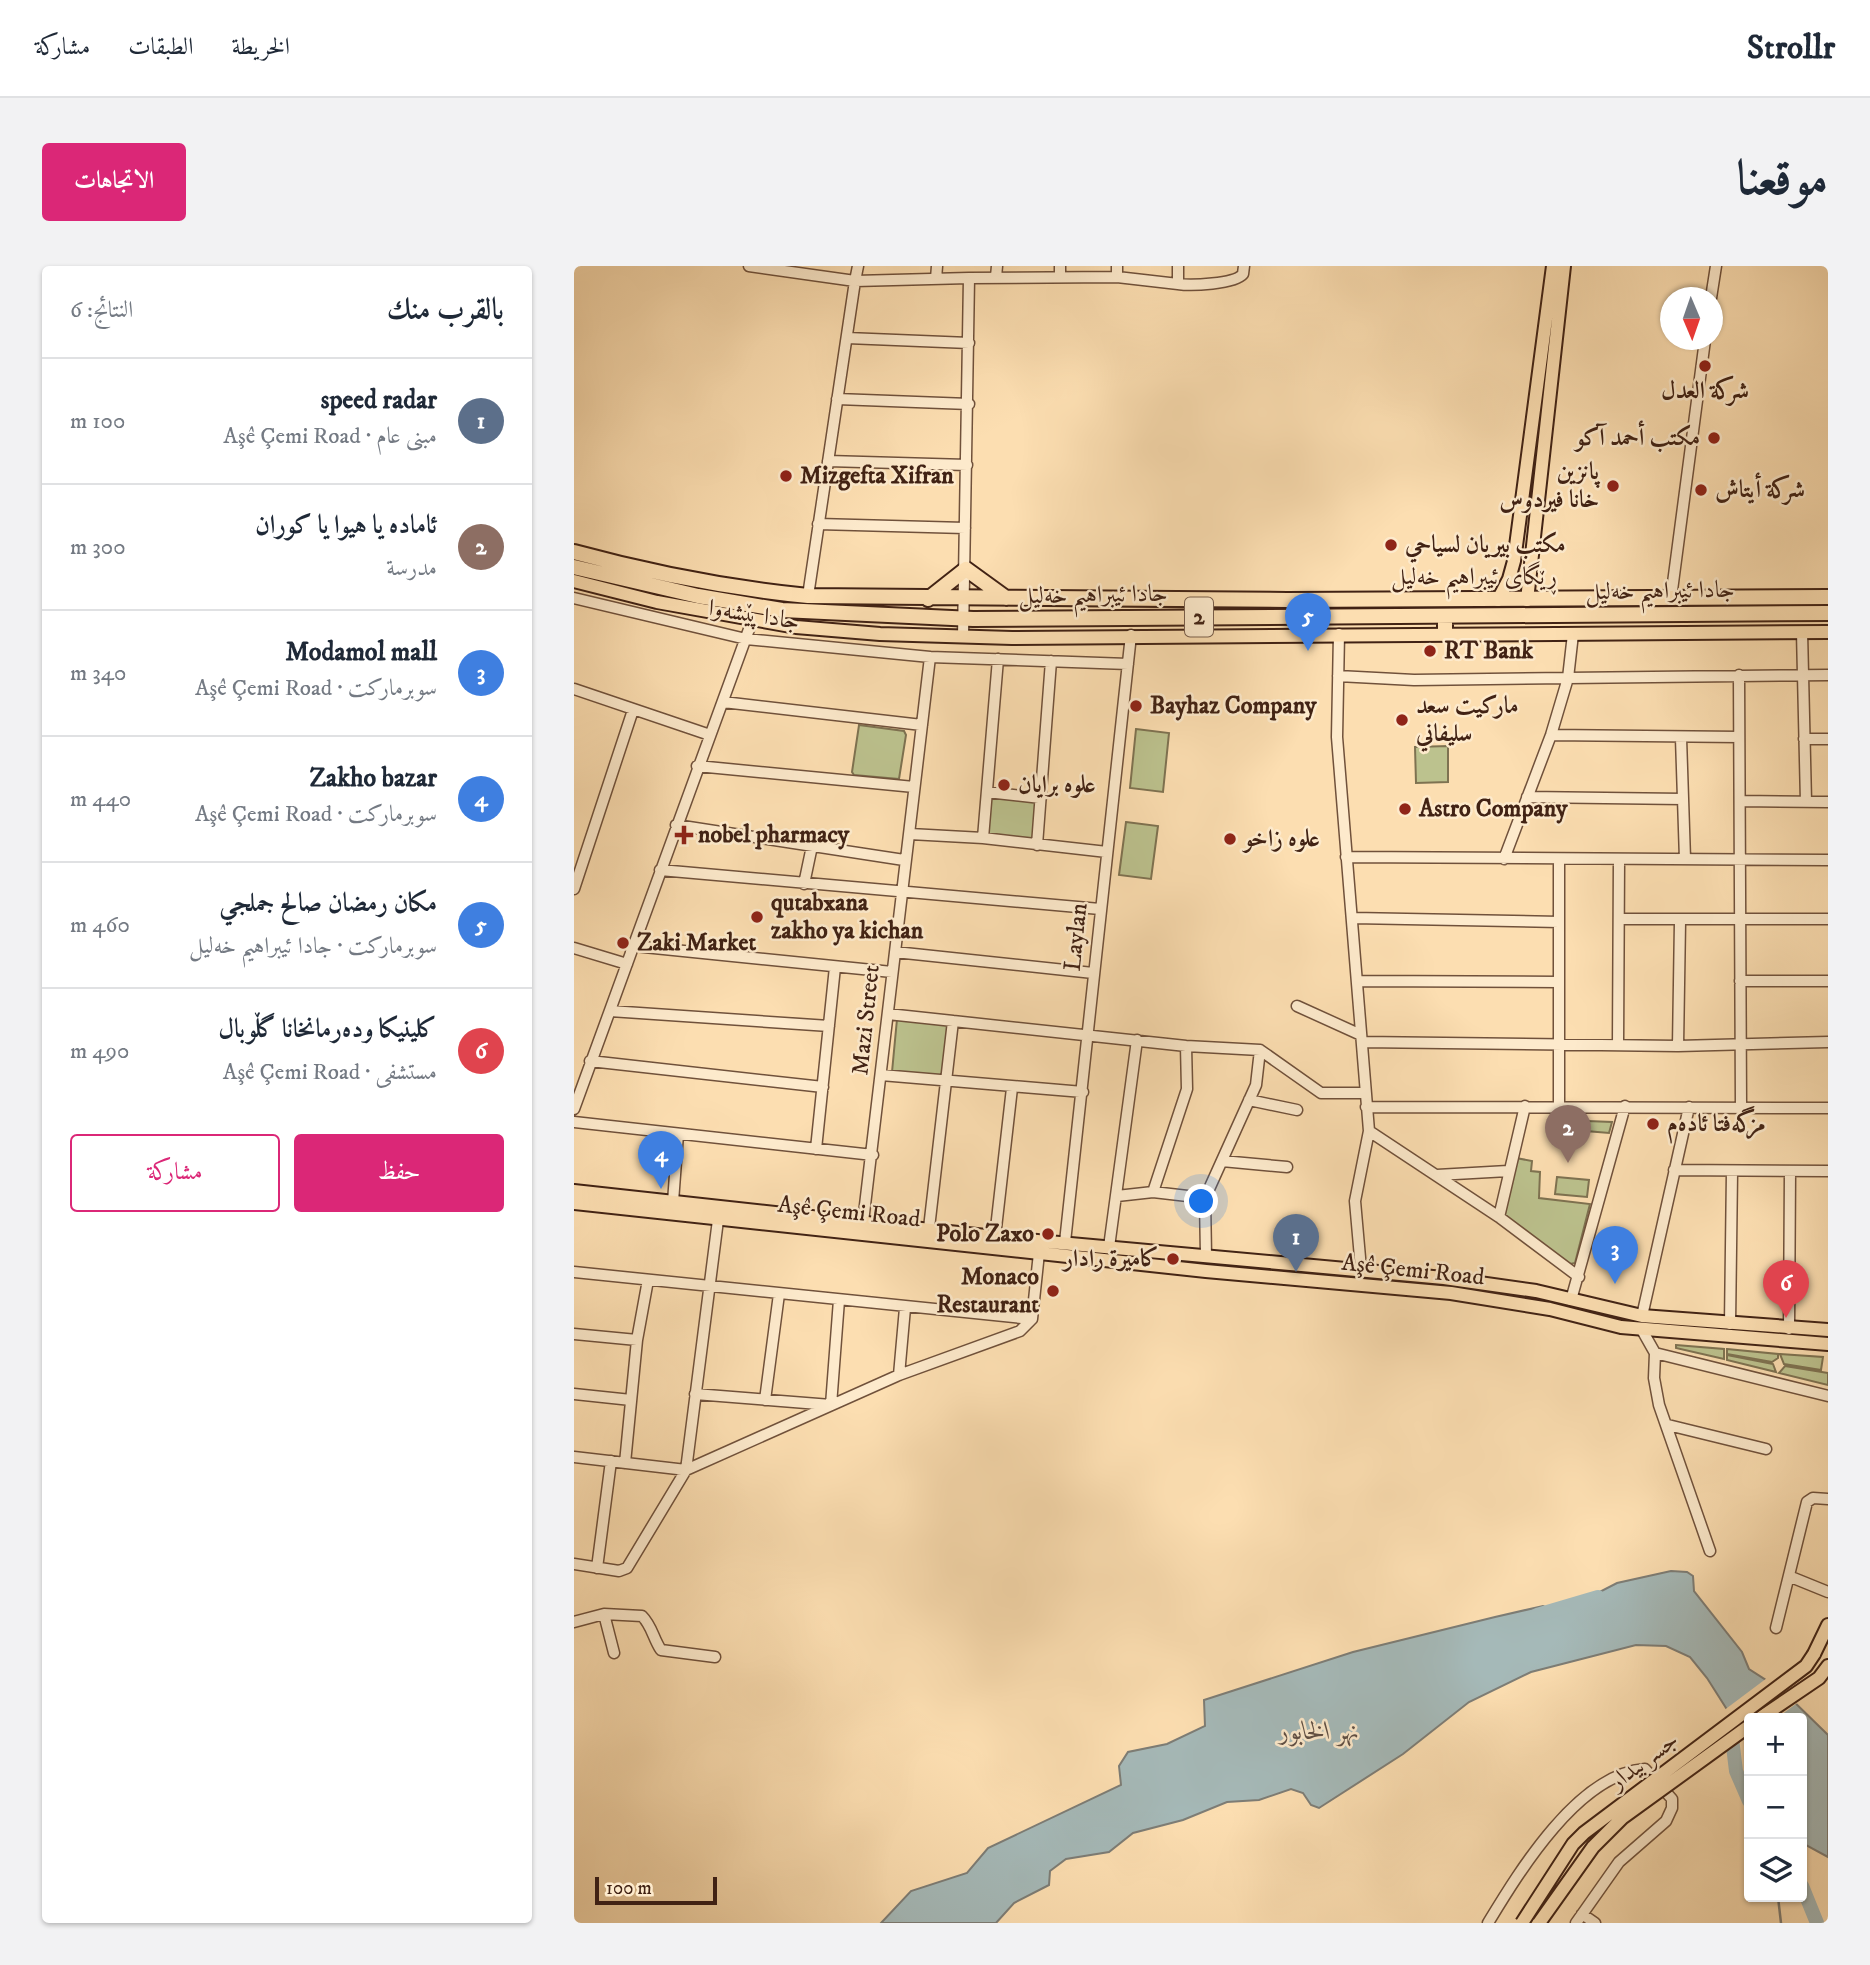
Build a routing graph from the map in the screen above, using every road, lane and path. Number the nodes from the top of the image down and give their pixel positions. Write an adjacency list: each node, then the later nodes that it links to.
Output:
1 (754, 266): 15 (street)
2 (858, 266): 15 (street)
3 (937, 266): 14 (street)
4 (997, 266): 13 (street)
5 (1178, 266): 16 (street)
6 (1244, 266): 16 (street)
7 (1553, 266): 41 (main road)
8 (1564, 266): 42 (main road)
9 (1716, 266): 17 (street)
10 (1060, 271): 11 (street); 13 (street)
11 (1117, 272): 16 (street)
12 (969, 278): 13 (street); 14 (street); 19 (street)
13 (996, 278)
14 (936, 279): 15 (street)
15 (855, 281): 18 (street)
16 (1178, 284)
17 (1713, 287)
18 (846, 338): 19 (street); 21 (street)
19 (969, 343): 22 (street)
20 (1704, 350): 36 (street)
21 (837, 399): 22 (street); 23 (street)
22 (969, 404): 24 (street)
23 (828, 461): 24 (street); 25 (street)
24 (967, 465): 26 (street)
25 (818, 524): 26 (street); 31 (street)
26 (965, 528): 29 (street)
27 (574, 552): 31 (highway, جادا ئیبراهیم خەلیل / 2)
28 (574, 567): 47 (highway, جادا ئیبراهیم خەلیل / 2)
29 (965, 569): 37 (highway); 38 (street); 39 (highway)
30 (574, 581): 48 (main road, جادا ئیبراهیم خەلیل)
31 (808, 596): 37 (highway, جادا ئیبراهیم خەلیل / 2)
32 (1708, 597): 33 (highway, ڕێگای ئیبراهیم خەلیل / 2); 36 (highway, ڕێگای ئیبراهیم خەلیل / 2); 45 (highway)
33 (1757, 597): 34 (highway, ڕێگای ئیبراهیم خەلیل / 2); 43 (highway)
34 (1828, 597)
35 (574, 598): 56 (street, جادا پێشەوا)
36 (1671, 598): 42 (highway, ڕێگای ئیبراهیم خەلیل / 2)
37 (928, 599): 38 (highway, جادا ئیبراهیم خەلیل / 2)
38 (964, 599): 39 (highway, جادا ئیبراهیم خەلیل / 2); 47 (street)
39 (1007, 599): 40 (highway, جادا ئیبراهیم خەلیل / 2)
40 (1287, 600): 41 (highway, ڕێگای ئیبراهیم خەلیل / 2)
41 (1498, 600): 42 (highway, ڕێگای ئیبراهیم خەلیل / 2)
42 (1527, 600)
43 (1757, 612): 44 (highway, جادا ئیبراهیم خەلیل / 2); 45 (highway, جادا ئیبراهیم خەلیل / 2)
44 (1828, 612)
45 (1709, 613): 46 (highway, جادا ئیبراهیم خەلیل / 2)
46 (1445, 616): 47 (highway, جادا ئیبراهیم خەلیل / 2); 52 (highway)
47 (964, 618): 55 (street)
48 (752, 621): 55 (main road, جادا ئیبراهیم خەلیل); 56 (street)
49 (1802, 632): 50 (main road, جادا ئیبراهیم خەلیل); 53 (main road, جادا ئیبراهیم خەلیل); 62 (street)
50 (1828, 632)
51 (1339, 634): 52 (main road, جادا ئیبراهیم خەلیل); 54 (main road, جادا ئیبراهیم خەلیل); 64 (street)
52 (1446, 634): 53 (main road, جادا ئیبراهیم خەلیل)
53 (1573, 634): 65 (street)
54 (1131, 635): 55 (main road, جادا ئیبراهیم خەلیل); 60 (street, Laylan)
55 (963, 637)
56 (746, 639): 57 (street, جادا پێشەوا); 67 (street)
57 (930, 657): 58 (street, جادا پێشەوا); 69 (street, Mazi Street)
58 (998, 659): 59 (street, جادا پێشەوا); 78 (street)
59 (1051, 661): 60 (street, جادا پێشەوا); 80 (street)
60 (1128, 664): 90 (street, Laylan)
61 (1739, 675): 62 (street); 65 (street); 72 (street)
62 (1804, 675): 63 (street); 74 (street)
63 (1828, 675)
64 (1338, 676): 65 (street); 91 (street)
65 (1568, 678): 71 (street)
66 (574, 690): 68 (street)
67 (723, 702): 69 (street); 70 (street)
68 (633, 710): 70 (street); 101 (street)
69 (922, 725): 77 (street, Mazi Street)
70 (710, 735): 76 (street)
71 (1551, 735): 73 (street); 79 (street)
72 (1739, 737): 73 (street); 82 (street)
73 (1681, 738): 81 (street)
74 (1804, 739): 75 (street); 83 (street)
75 (1828, 739)
76 (697, 766): 77 (street); 85 (street)
77 (914, 787): 86 (street, Mazi Street)
78 (987, 792): 80 (street); 87 (street)
79 (1527, 797): 81 (street); 92 (street)
80 (1041, 798): 88 (street)
81 (1683, 799): 93 (street)
82 (1740, 801): 83 (street); 94 (street)
83 (1806, 802): 84 (street)
84 (1828, 802)
85 (676, 825): 89 (street); 99 (street)
86 (910, 834): 87 (street); 95 (street, Mazi Street)
87 (983, 838): 88 (street)
88 (1037, 845): 90 (street)
89 (812, 846): 95 (street); 100 (street)
90 (1107, 852): 103 (street, Laylan)
91 (1346, 857): 92 (street); 104 (street)
92 (1504, 859): 96 (street)
93 (1685, 859): 94 (street); 97 (street)
94 (1740, 859): 98 (street); 107 (street)
95 (904, 860): 102 (street, Mazi Street)
96 (1559, 860): 97 (street); 108 (street)
97 (1619, 860): 105 (street)
98 (1828, 860)
99 (660, 870): 100 (street); 112 (street)
100 (804, 884): 102 (street)
101 (574, 889)
102 (901, 892): 103 (street); 111 (street, Mazi Street)
103 (1100, 909): 116 (street, Laylan)
104 (1353, 918): 108 (street); 117 (street)
105 (1620, 919): 109 (street); 132 (street)
106 (1828, 919): 107 (street)
107 (1740, 920): 109 (street); 118 (street)
108 (1559, 922): 120 (street)
109 (1680, 922): 133 (street)
110 (574, 947): 113 (street)
111 (895, 951): 115 (street, Mazi Street); 116 (street)
112 (631, 953): 113 (street); 114 (street)
113 (627, 964): 122 (street)
114 (835, 967): 115 (street); 125 (street)
115 (892, 972): 123 (street, Mazi Street)
116 (1093, 973): 126 (street, Laylan)
117 (1357, 981): 120 (street); 127 (street)
118 (1740, 981): 119 (street); 130 (street)
119 (1828, 981)
120 (1559, 982): 131 (street)
121 (1297, 1006): 127 (street)
122 (610, 1011): 125 (street); 136 (street)
123 (888, 1014): 124 (street); 137 (street, Mazi Street)
124 (953, 1021): 126 (street); 138 (street)
125 (829, 1027): 139 (street)
126 (1089, 1035): 128 (street); 141 (street, Laylan)
127 (1362, 1038): 131 (street); 142 (street)
128 (1137, 1040): 134 (street); 168 (street)
129 (1828, 1042): 130 (street)
130 (1741, 1044): 133 (street); 149 (street)
131 (1559, 1045): 132 (street); 145 (street)
132 (1618, 1045): 133 (street)
133 (1678, 1045)
134 (1186, 1046): 135 (street); 167 (street)
135 (1260, 1049): 142 (street); 143 (street)
136 (590, 1061): 139 (street); 151 (street)
137 (881, 1075): 138 (street); 157 (street, Mazi Street)
138 (948, 1082): 140 (street); 175 (street)
139 (823, 1087): 156 (street)
140 (1012, 1087): 141 (street); 176 (street)
141 (1083, 1092): 177 (street, Laylan)
142 (1365, 1093): 147 (street)
143 (1249, 1101): 152 (street); 158 (street)
144 (1525, 1106): 145 (street); 147 (street); 161 (street)
145 (1559, 1106): 146 (street)
146 (1625, 1106): 148 (street); 183 (street)
147 (1366, 1107): 154 (street)
148 (1689, 1107): 149 (street); 160 (street)
149 (1741, 1107): 150 (street)
150 (1828, 1108)
151 (574, 1109)
152 (1297, 1110)
153 (574, 1122): 155 (street)
154 (1369, 1131): 165 (street); 181 (street)
155 (678, 1134): 156 (street); 170 (street)
156 (816, 1149): 157 (street)
157 (873, 1155): 174 (street, Mazi Street)
158 (1222, 1161): 159 (street); 169 (street)
159 (1287, 1167)
160 (1674, 1170): 163 (street); 190 (street)
161 (1508, 1171): 165 (street); 172 (street)
162 (1828, 1171): 164 (street)
163 (1731, 1172): 164 (street); 192 (street)
164 (1790, 1172): 193 (street)
165 (1436, 1175): 172 (street)
166 (574, 1191): 170 (main road, Aşê Çemi Road)
167 (1153, 1192): 168 (street); 169 (street)
168 (1117, 1196): 178 (street)
169 (1205, 1198): 180 (street)
170 (673, 1202): 174 (main road, Aşê Çemi Road)
171 (574, 1203): 173 (main road, Aşê Çemi Road)
172 (1499, 1217): 183 (street)
173 (718, 1220): 179 (main road, Aşê Çemi Road); 185 (street)
174 (863, 1222): 175 (main road, Aşê Çemi Road)
175 (929, 1228): 176 (main road, Aşê Çemi Road)
176 (995, 1237): 177 (main road, Aşê Çemi Road)
177 (1065, 1242): 178 (main road, Aşê Çemi Road)
178 (1109, 1247): 180 (main road, Aşê Çemi Road)
179 (1039, 1253): 191 (street); 194 (main road, Aşê Çemi Road)
180 (1206, 1255): 181 (main road, Aşê Çemi Road)
181 (1361, 1269): 188 (main road, Aşê Çemi Road)
182 (574, 1272): 184 (street)
183 (1579, 1277): 188 (street)
184 (648, 1280): 185 (street); 197 (street)
185 (708, 1286): 186 (street); 202 (street)
186 (779, 1294): 187 (street); 205 (street)
187 (839, 1300): 189 (street); 206 (street)
188 (1572, 1300): 190 (main road, Aşê Çemi Road)
189 (905, 1308): 191 (street); 200 (street)
190 (1642, 1316): 192 (main road, Aşê Çemi Road)
191 (1032, 1319): 200 (street)
192 (1730, 1324): 193 (main road, Aşê Çemi Road)
193 (1789, 1329): 195 (main road, Aşê Çemi Road)
194 (1642, 1330): 198 (main road, Aşê Çemi Road); 199 (street)
195 (1828, 1330)
196 (574, 1334): 197 (street)
197 (637, 1340): 204 (street)
198 (1825, 1345)
199 (1655, 1353): 203 (street); 207 (street)
200 (899, 1375): 206 (street)
201 (574, 1394): 204 (street)
202 (695, 1394): 205 (street); 212 (street)
203 (1828, 1396)
204 (631, 1400): 211 (street)
205 (765, 1400): 206 (street)
206 (831, 1405): 212 (street)
207 (1668, 1424): 208 (street); 214 (street)
208 (1766, 1449)
209 (574, 1457): 210 (street)
210 (611, 1461): 211 (street); 216 (street)
211 (625, 1463): 212 (street)
212 (686, 1470): 216 (street)
213 (1828, 1499): 217 (street)
214 (1710, 1551)
215 (574, 1564): 216 (street)
216 (597, 1568)
217 (1791, 1577): 218 (street); 222 (street)
218 (1828, 1592)
219 (604, 1614): 220 (street); 223 (street); 224 (street)
220 (574, 1622)
221 (1828, 1625): 230 (main road, جسر بيدار, bridge)
222 (1776, 1628)
223 (614, 1653)
224 (715, 1657)
225 (1828, 1667): 226 (main road)
226 (1767, 1713)
227 (1744, 1730): 231 (main road, جسر بيدار, bridge)
228 (1579, 1918): 229 (street); 232 (street)
229 (1488, 1923)
230 (1522, 1923)
231 (1539, 1923)
232 (1595, 1923)

